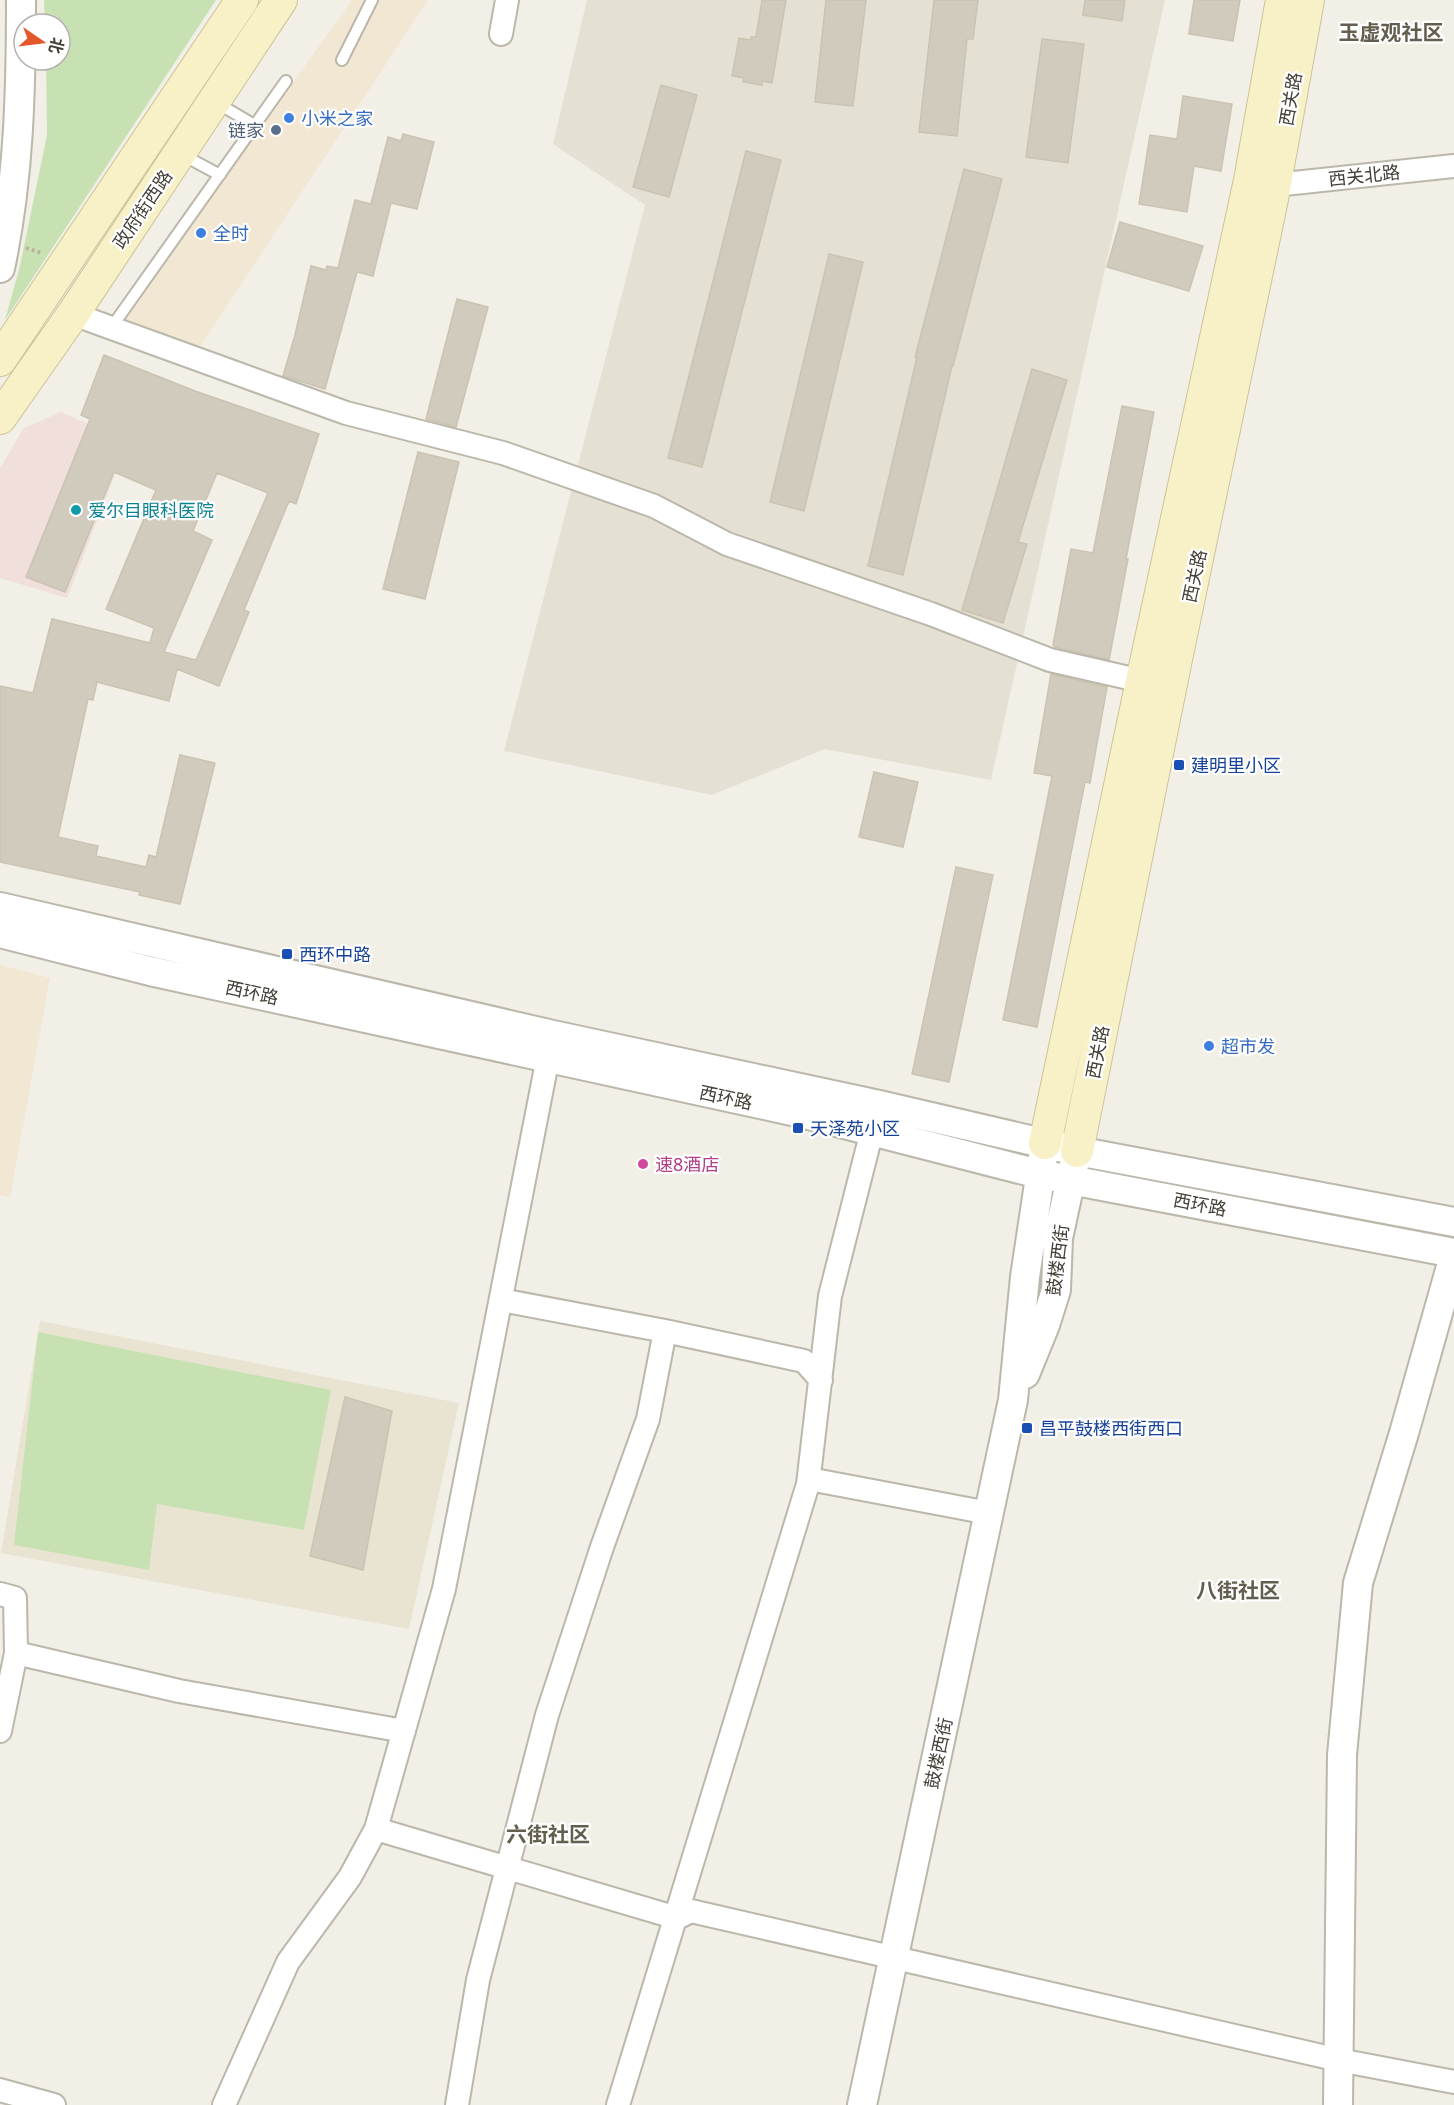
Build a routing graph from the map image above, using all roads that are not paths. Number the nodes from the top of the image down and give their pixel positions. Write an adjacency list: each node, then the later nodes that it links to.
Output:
1 (21, 0): 17 (street)
2 (242, 0): 20 (main road, 政府街西路)
3 (281, 0): 11 (main road, 政府街西路)
4 (372, 0): 9 (lane)
5 (507, 0): 8 (street)
6 (1282, 0): 22 (main road, 西关路)
7 (1308, 0): 16 (main road, 西关路)
8 (501, 34)
9 (342, 60)
10 (286, 81): 12 (lane)
11 (214, 101): 12 (lane); 13 (main road, 政府街西路)
12 (256, 126): 15 (lane)
13 (180, 153): 15 (lane); 18 (main road, 政府街西路)
14 (1454, 166): 16 (street, 西关北路)
15 (220, 175): 19 (lane)
16 (1275, 185): 28 (main road, 西关路)
17 (0, 268)
18 (73, 314): 19 (street); 21 (main road, 政府街西路)
19 (111, 329): 22 (street)
20 (0, 360)
21 (0, 418)
22 (1142, 681): 27 (main road, 西关路)
23 (0, 907): 25 (street, 西环路)
24 (0, 933): 25 (street, 西环路)
25 (551, 1046): 26 (street, 西环路); 32 (street)
26 (875, 1118): 27 (street, 西环路); 29 (street, 西环路); 34 (street)
27 (1045, 1143): 28 (street, 西环路); 29 (street, 鼓楼西街)
28 (1074, 1165): 29 (street, 西环路); 30 (street, 西环路); 31 (street, 西环路); 35 (street, 鼓楼西街)
29 (1039, 1174): 35 (street, 鼓楼西街)
30 (1454, 1222)
31 (1454, 1255): 46 (street)
32 (501, 1300): 33 (street); 41 (street)
33 (665, 1331): 34 (street); 43 (street)
34 (821, 1380): 36 (street)
35 (1014, 1400): 37 (street, 鼓楼西街)
36 (809, 1479): 37 (street); 44 (street)
37 (989, 1513): 45 (street, 鼓楼西街)
38 (0, 1594): 39 (street)
39 (16, 1653): 40 (street); 41 (street)
40 (0, 1731)
41 (404, 1731): 42 (street)
42 (376, 1829): 43 (street); 50 (street)
43 (507, 1868): 44 (street); 51 (street)
44 (677, 1918): 45 (street); 52 (street)
45 (893, 1959): 46 (street); 53 (street, 鼓楼西街)
46 (1339, 2060): 47 (street); 54 (street)
47 (1454, 2082)
48 (0, 2090): 49 (street)
49 (54, 2105)
50 (224, 2105)
51 (457, 2105)
52 (618, 2105)
53 (862, 2105)
54 (1338, 2105)

